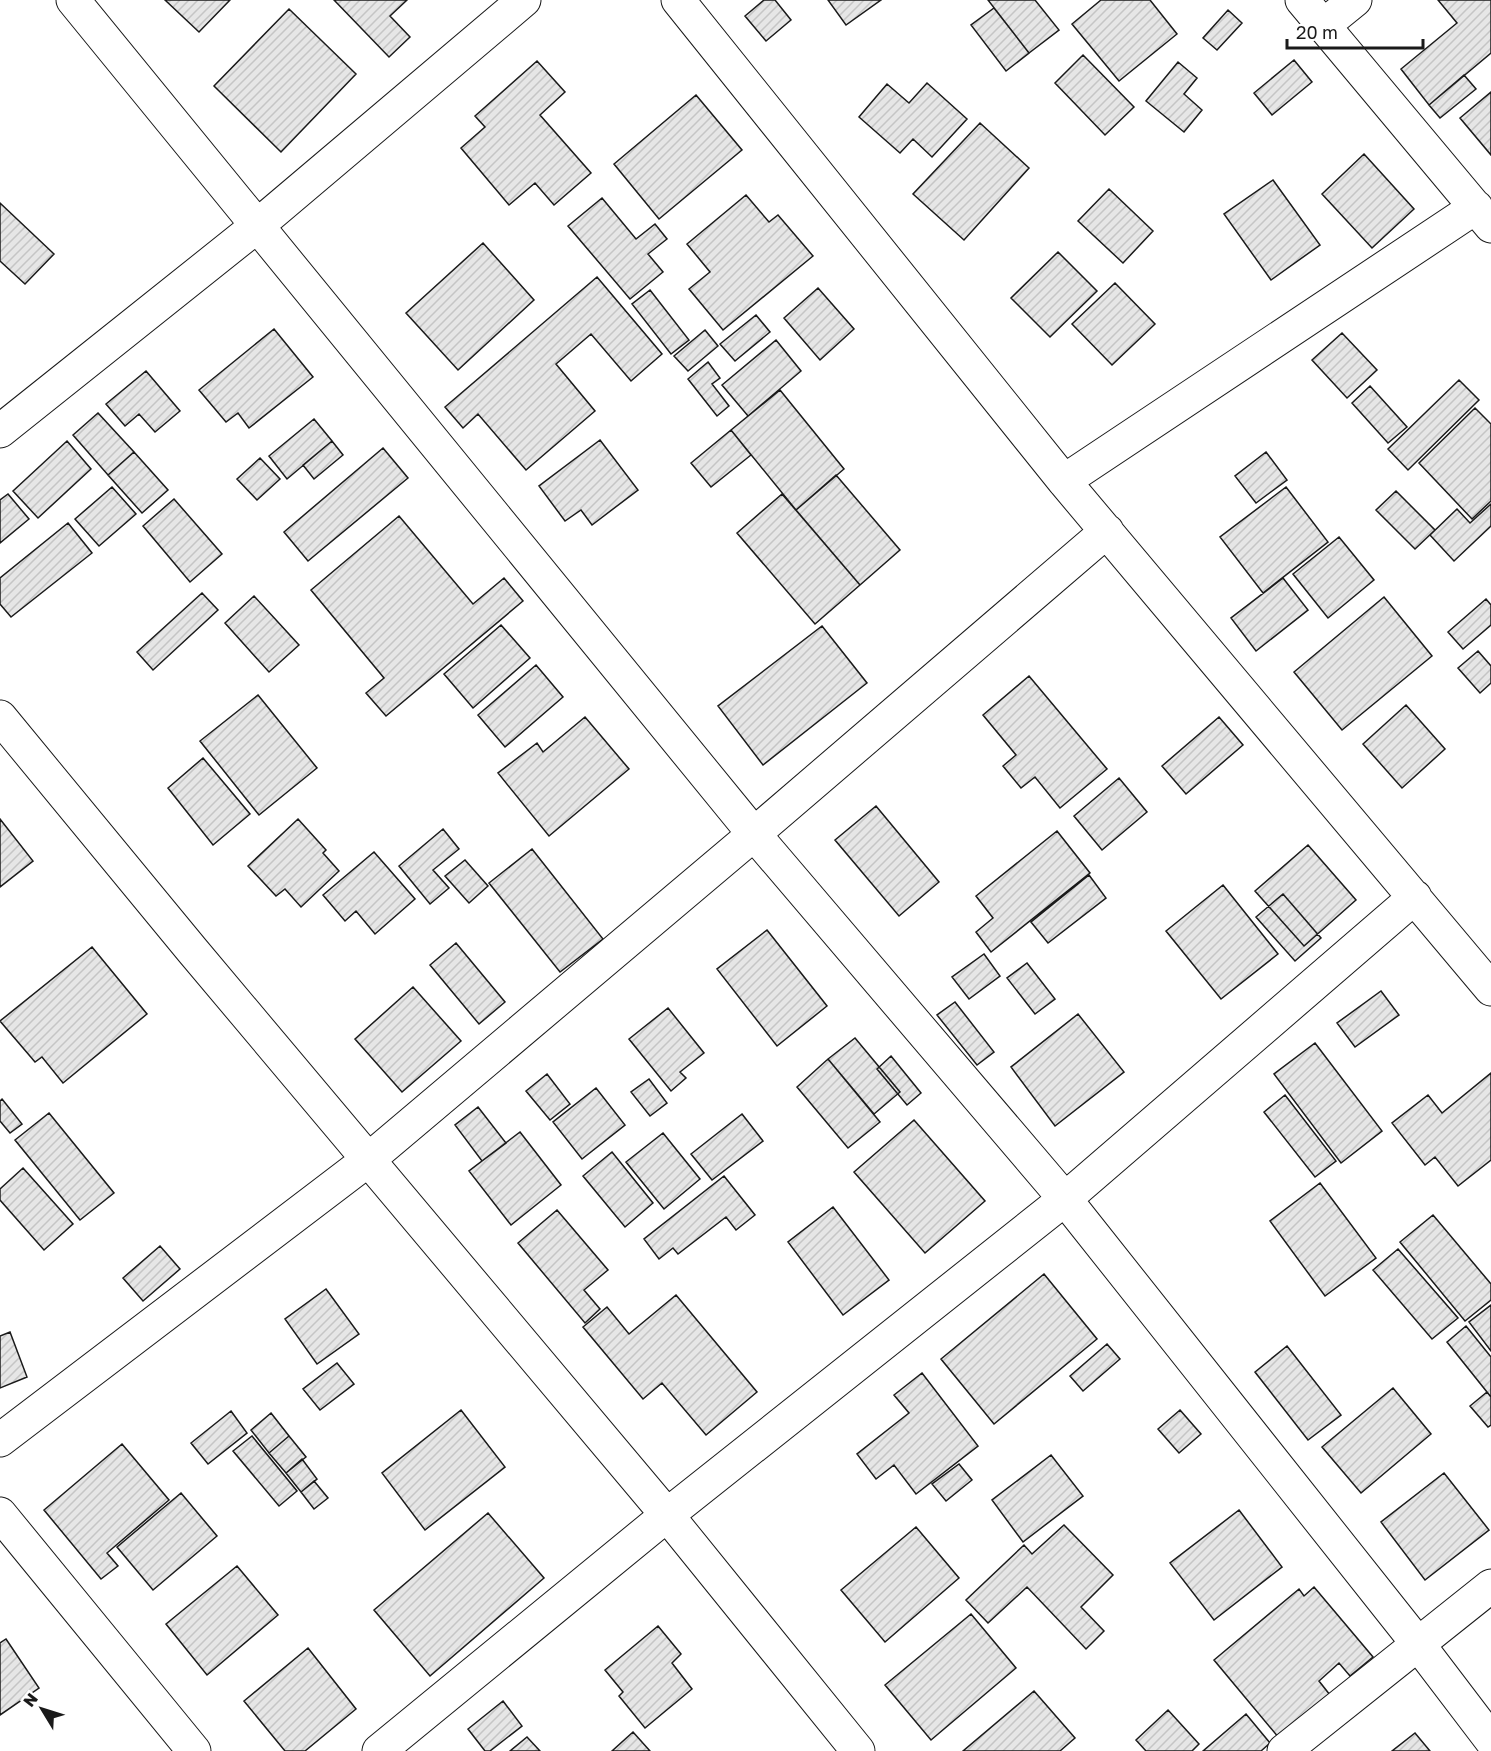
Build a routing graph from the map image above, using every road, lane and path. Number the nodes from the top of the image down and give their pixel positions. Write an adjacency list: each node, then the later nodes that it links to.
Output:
1 (73, 0): 8 (street)
2 (524, 0): 8 (street)
3 (678, 0): 10 (street)
4 (1302, 0): 6 (street)
5 (1355, 0): 6 (street)
6 (1323, 26): 7 (street)
7 (1483, 217): 10 (street)
8 (257, 226): 9 (street); 13 (street)
9 (0, 431)
10 (1065, 481): 11 (street)
11 (1107, 531): 13 (street); 14 (street)
12 (0, 717): 16 (street)
13 (754, 834): 16 (street); 17 (street)
14 (1415, 897): 15 (street); 17 (street)
15 (1491, 989)
16 (368, 1160): 18 (street); 20 (street)
17 (1065, 1198): 20 (street); 22 (street)
18 (0, 1440)
19 (0, 1514): 24 (street)
20 (668, 1515): 25 (street); 26 (street)
21 (1491, 1586): 22 (street)
22 (1418, 1644): 23 (street); 27 (street)
23 (1491, 1740)
24 (194, 1751)
25 (379, 1751)
26 (858, 1751)
27 (1284, 1751)

